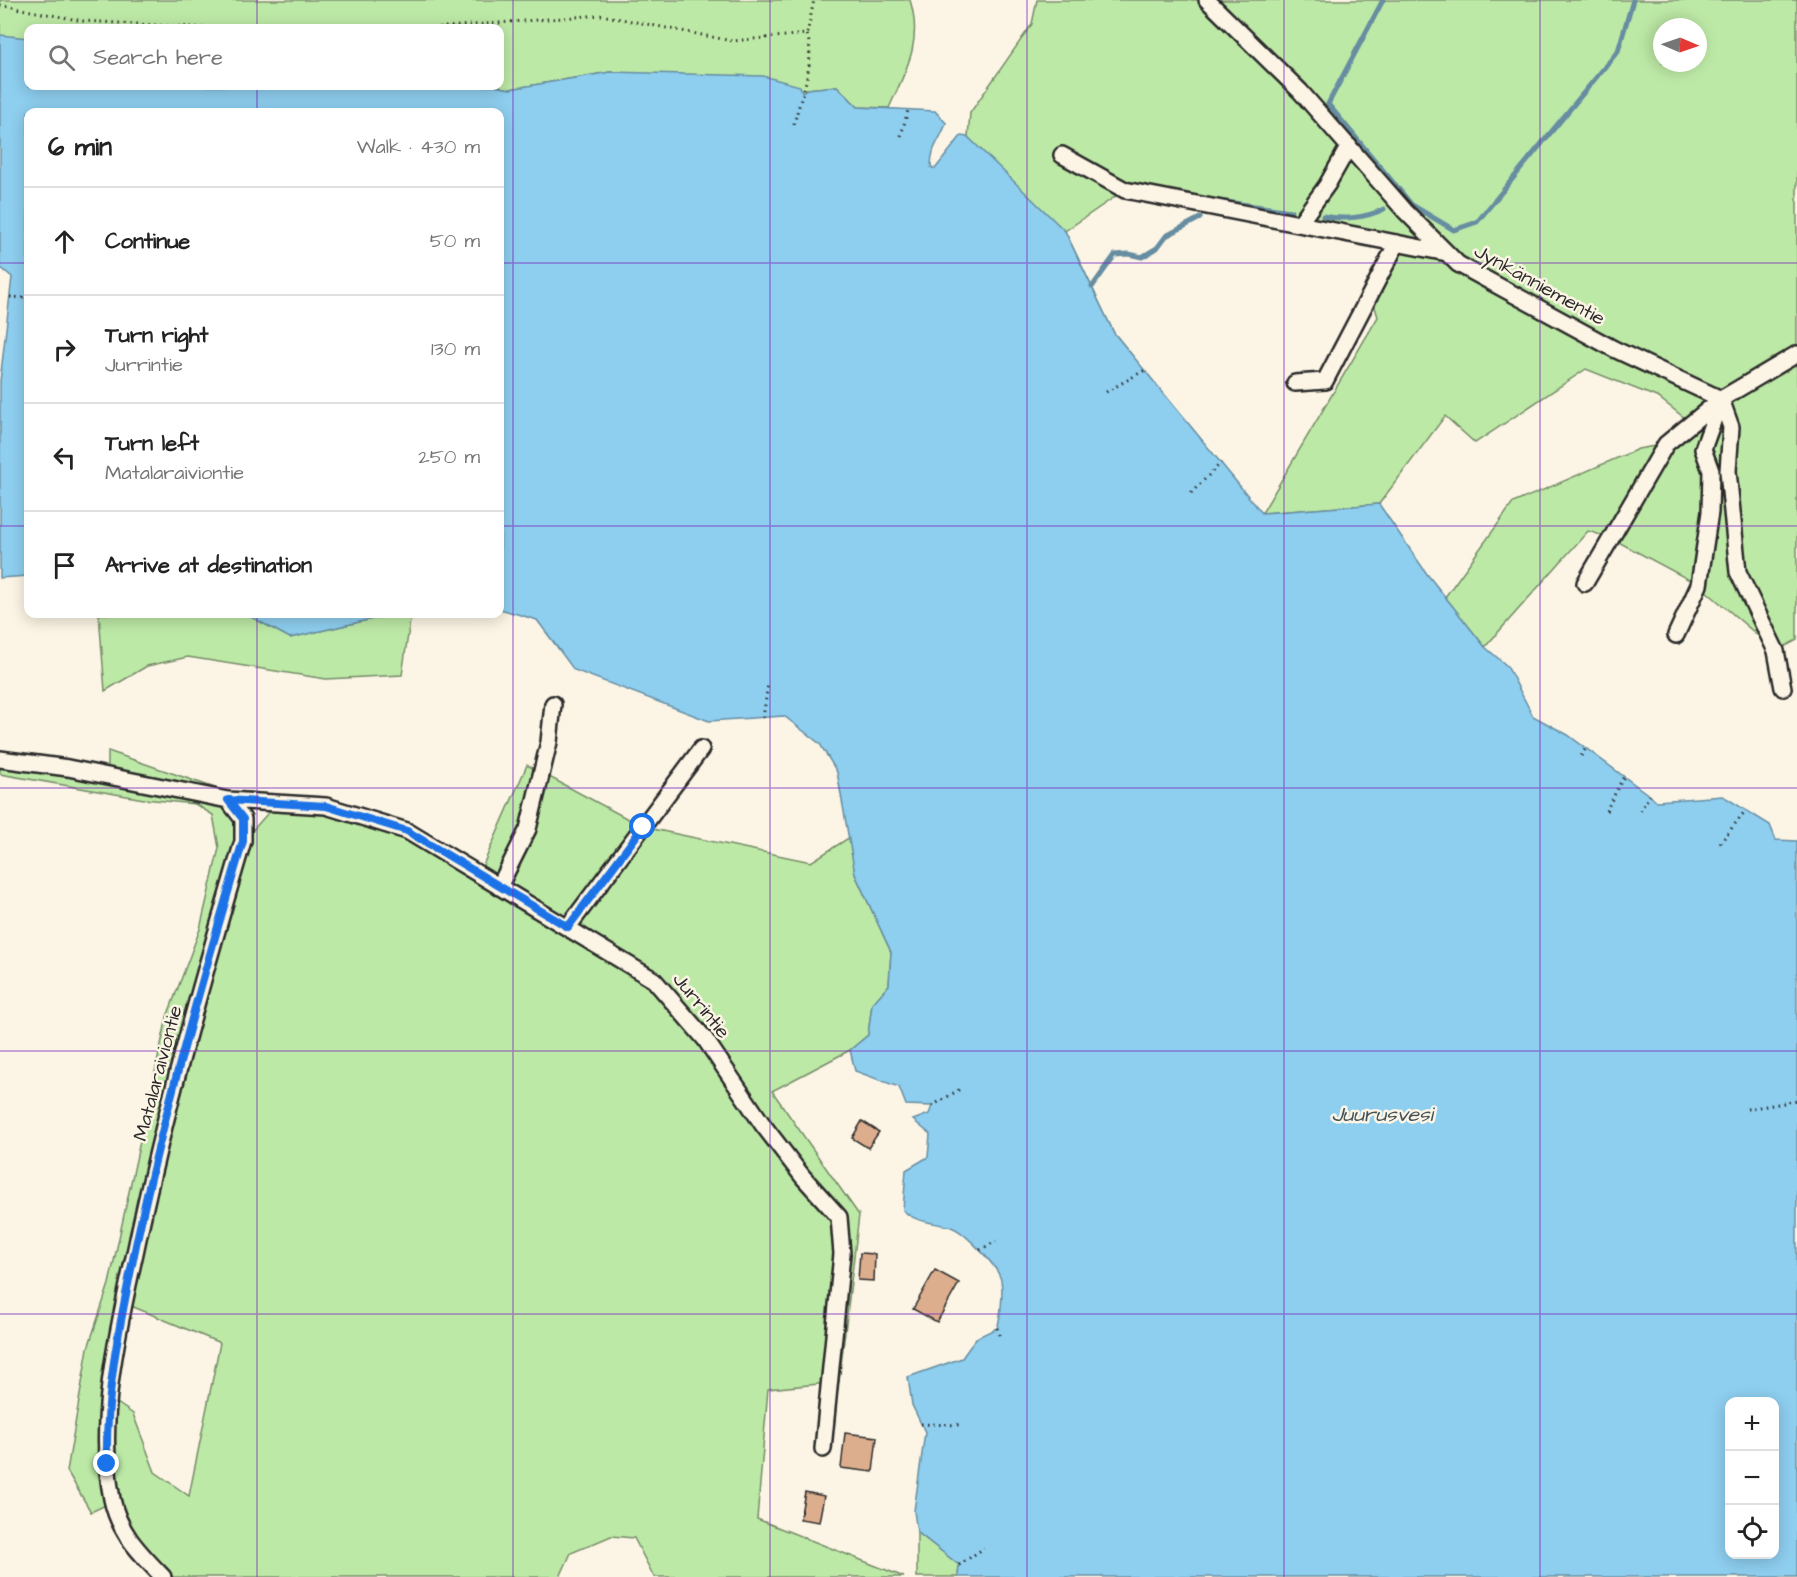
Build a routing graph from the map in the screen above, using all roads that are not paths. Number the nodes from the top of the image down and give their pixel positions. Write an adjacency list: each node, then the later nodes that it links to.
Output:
1 (1207, 0): 2 (street, Jynkänniementie)
2 (1349, 146): 4 (street); 6 (street, Jynkänniementie)
3 (1062, 155): 4 (street)
4 (1299, 224): 5 (street)
5 (1397, 243): 6 (street); 8 (street)
6 (1447, 253): 9 (street, Jynkänniementie)
7 (1797, 354): 9 (street)
8 (1295, 383)
9 (1721, 399): 10 (street); 11 (street); 12 (street)
10 (1585, 583)
11 (1676, 635)
12 (1784, 688)
13 (553, 704): 17 (street)
14 (701, 749): 18 (street)
15 (0, 759): 16 (street)
16 (228, 800): 17 (street, Jurrintie); 20 (street, Matalaraiviontie)
17 (499, 887): 18 (street, Jurrintie)
18 (568, 927): 19 (street, Jurrintie)
19 (823, 1449)
20 (163, 1577)

